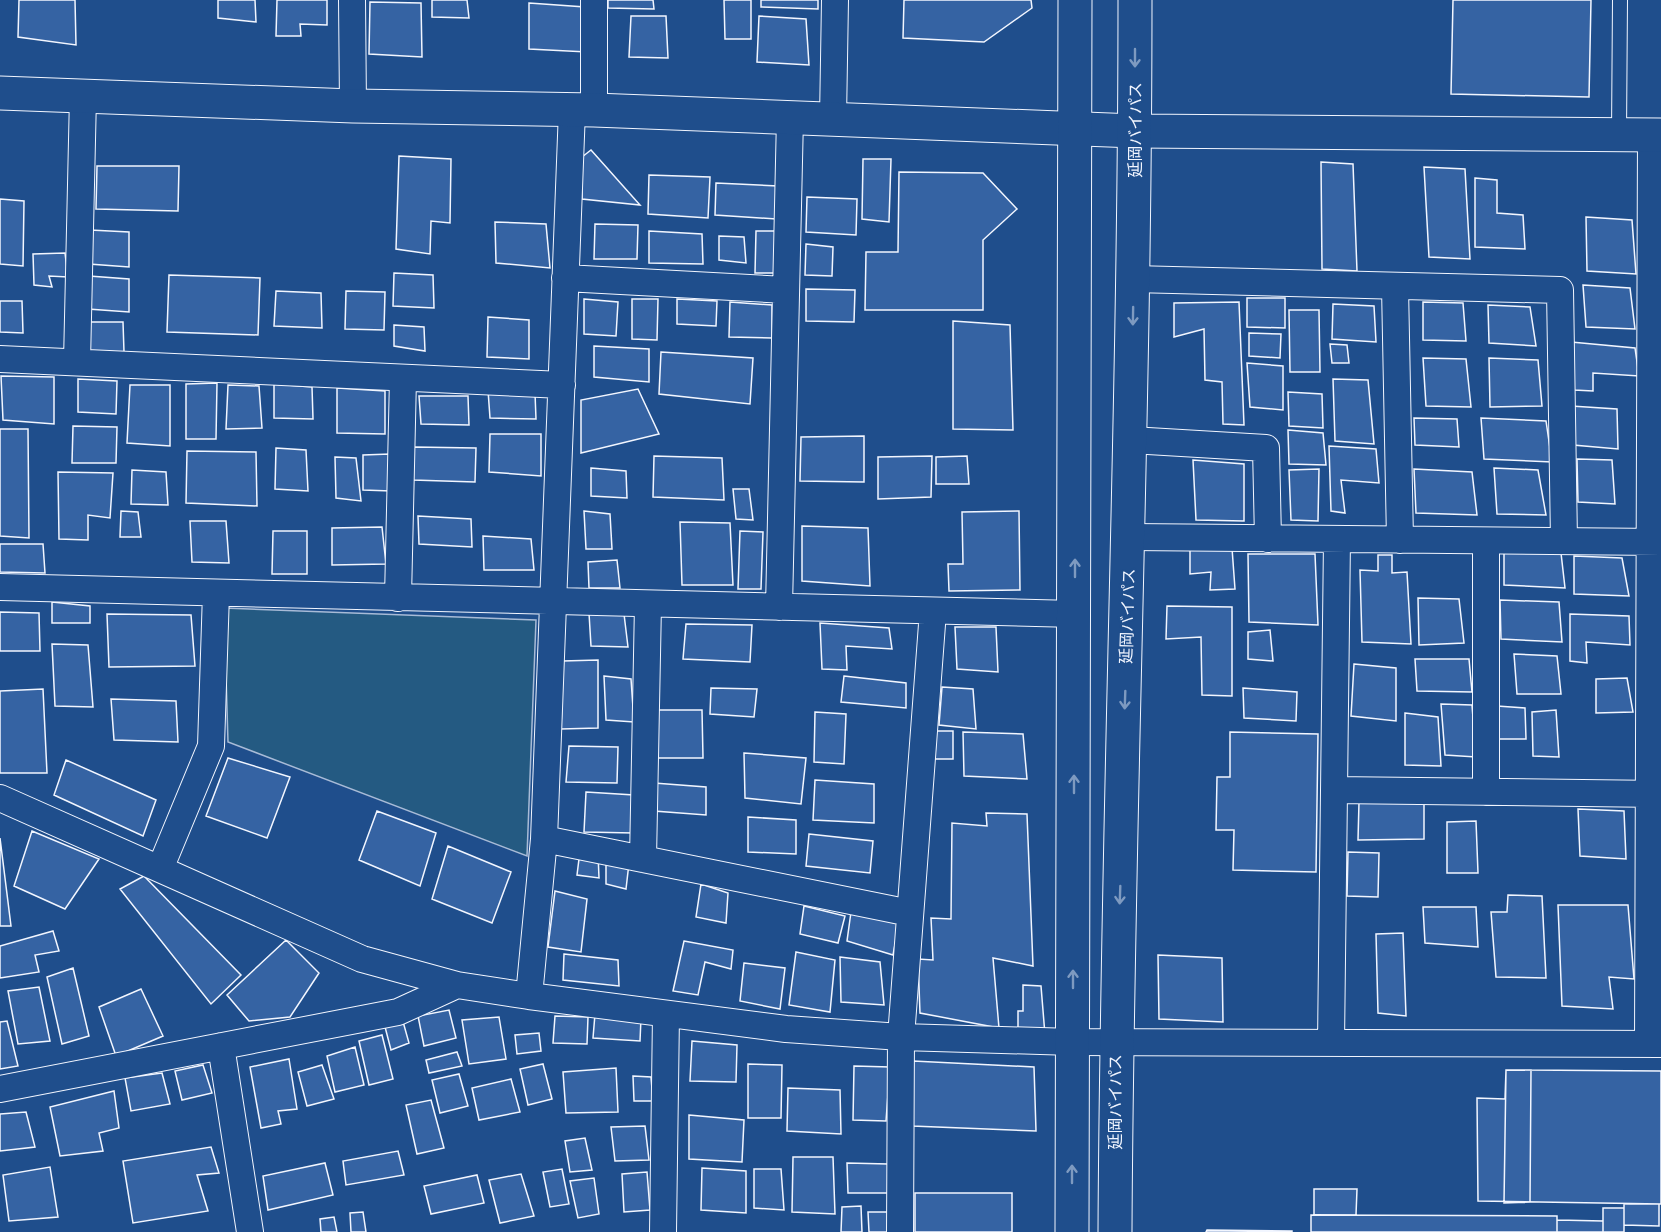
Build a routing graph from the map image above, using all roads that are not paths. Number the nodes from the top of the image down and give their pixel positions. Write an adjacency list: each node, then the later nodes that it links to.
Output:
1 (352, 0): 9 (street)
2 (594, 0): 10 (street)
3 (835, 0): 12 (street)
4 (1074, 0): 13 (main road)
5 (1135, 0): 14 (main road, 延岡バイパス, one-way to 14)
6 (1620, 0): 15 (lane)
7 (0, 93): 8 (main road)
8 (83, 96): 9 (main road); 23 (street)
9 (353, 106): 10 (main road)
10 (583, 110): 11 (main road); 17 (street)
11 (790, 117): 12 (main road); 20 (street)
12 (833, 118): 13 (main road)
13 (1076, 129): 14 (main road); 41 (main road, one-way to 13)
14 (1135, 131): 15 (main road); 18 (main road, 延岡バイパス)
15 (1619, 134): 16 (main road)
16 (1656, 135): 21 (street)
17 (565, 278): 20 (street); 25 (street)
18 (1133, 279): 19 (street); 26 (main road, 延岡バイパス, one-way to 26)
19 (1395, 287): 30 (street); 32 (street)
20 (786, 290): 39 (street)
21 (1656, 348): 33 (street)
22 (0, 359): 23 (street)
23 (78, 363): 24 (street)
24 (403, 378): 25 (street); 36 (street)
25 (562, 385): 37 (street)
26 (1131, 440): 27 (main road, 延岡バイパス); 28 (street)
27 (1130, 537): 28 (street); 55 (main road, 延岡バイパス, one-way to 55)
28 (1268, 539): 29 (street)
29 (1338, 539): 30 (street); 42 (street)
30 (1400, 540): 31 (street)
31 (1485, 541): 32 (street); 43 (street)
32 (1564, 541): 33 (street)
33 (1656, 542): 44 (street)
34 (0, 587): 35 (street)
35 (216, 592): 36 (street); 48 (street)
36 (398, 598): 37 (street)
37 (554, 602): 38 (street); 46 (street)
38 (648, 604): 39 (street); 47 (street)
39 (779, 607): 40 (street)
40 (933, 611): 41 (street); 49 (street)
41 (1075, 614): 54 (main road, one-way to 41)
42 (1334, 790): 43 (street); 56 (street)
43 (1486, 792): 44 (street)
44 (1655, 794): 57 (street)
45 (0, 798): 48 (street)
46 (544, 839): 47 (street); 51 (street)
47 (643, 859): 49 (street)
48 (160, 869): 50 (street)
49 (910, 913): 53 (street)
50 (457, 985): 51 (street); 58 (street)
51 (530, 996): 52 (street)
52 (666, 1014): 53 (street); 61 (street)
53 (901, 1036): 54 (street); 62 (street)
54 (1073, 1042): 55 (street); 63 (main road, one-way to 54)
55 (1116, 1042): 56 (street); 64 (main road, 延岡バイパス)
56 (1331, 1043): 57 (street)
57 (1654, 1044)
58 (220, 1046): 59 (street); 60 (street)
59 (0, 1089)
60 (249, 1232)
61 (661, 1232)
62 (900, 1232)
63 (1072, 1232)
64 (1115, 1232)

